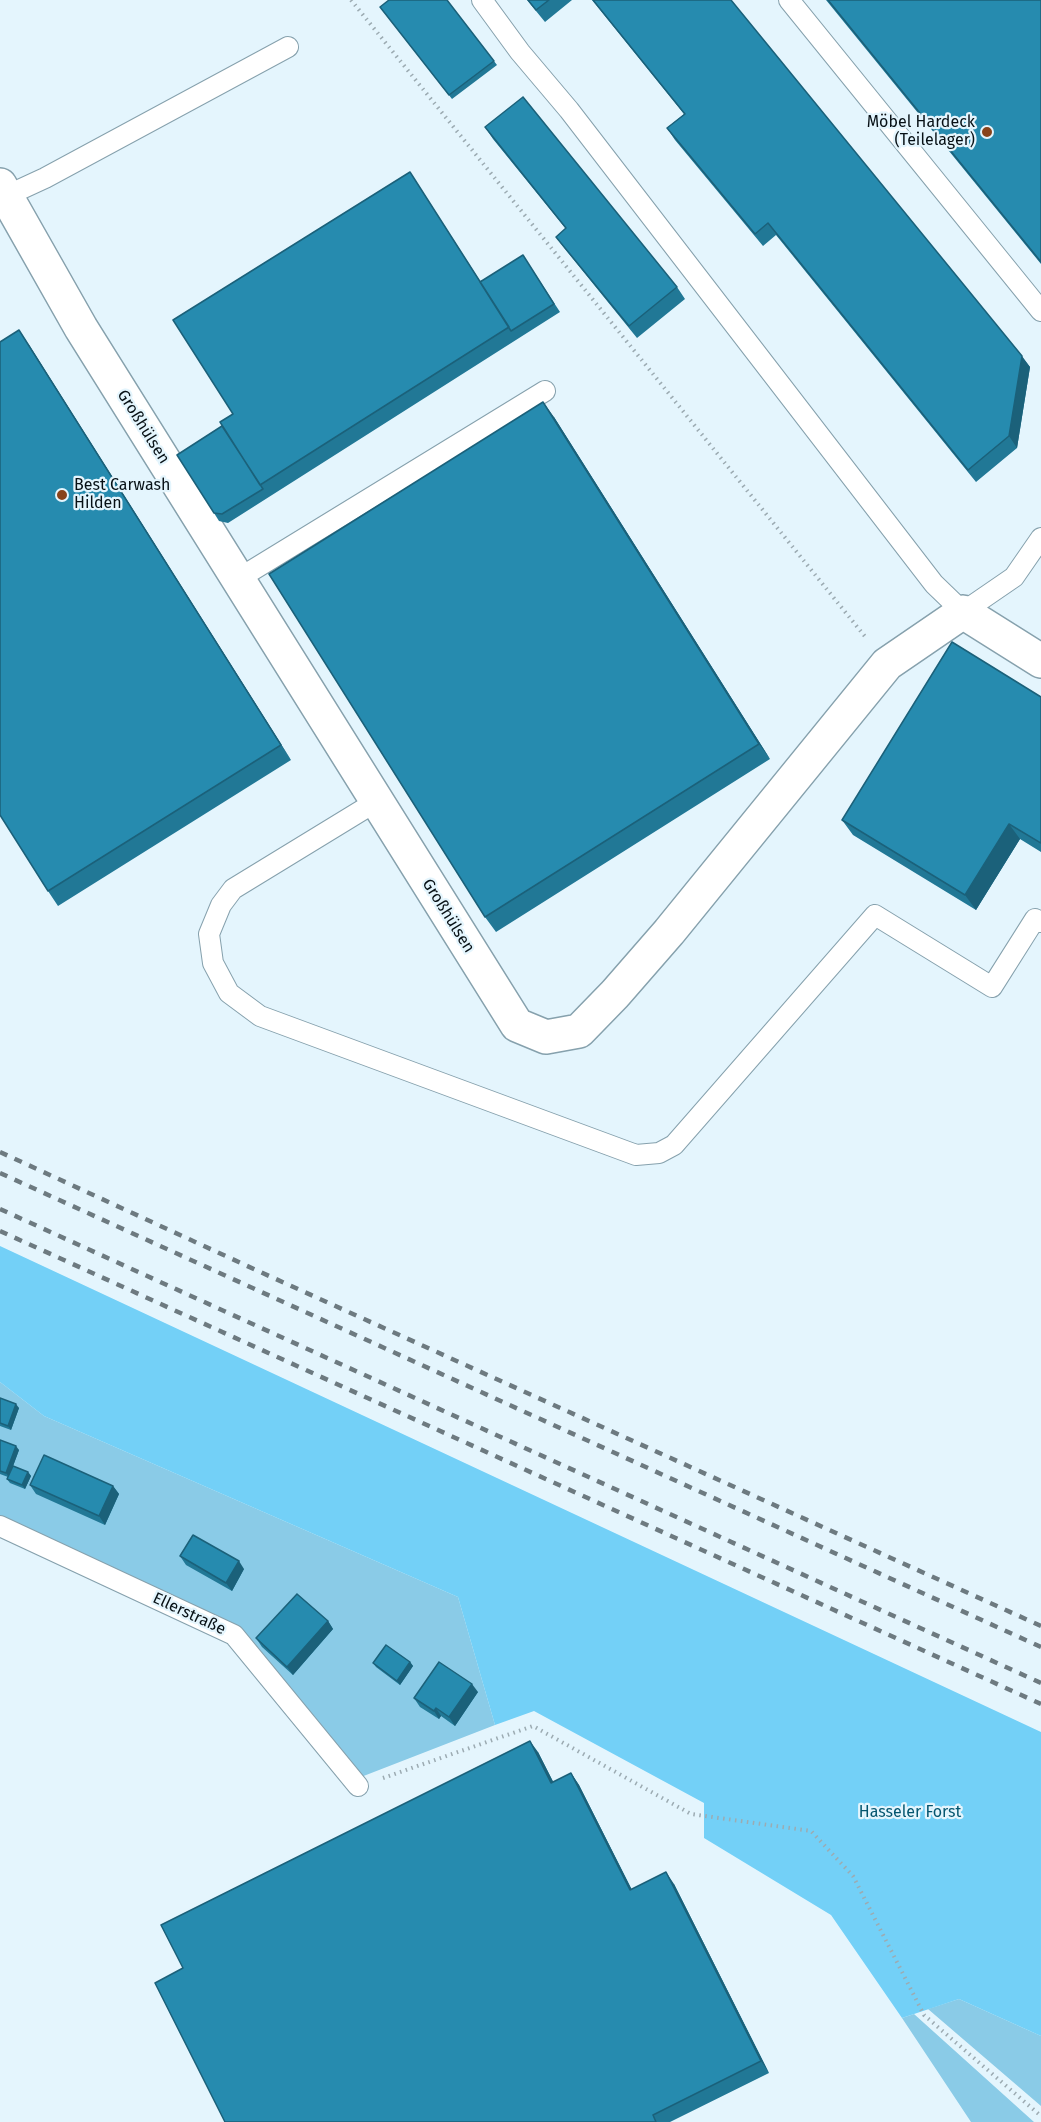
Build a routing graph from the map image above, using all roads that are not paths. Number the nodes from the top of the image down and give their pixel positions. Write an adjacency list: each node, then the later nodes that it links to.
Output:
1 (482, 0): 9 (lane)
2 (789, 0): 5 (lane)
3 (288, 47): 4 (lane)
4 (3, 190): 8 (street, Großhülsen)
5 (1041, 311)
6 (545, 391): 8 (lane)
7 (1041, 538): 9 (lane)
8 (238, 579): 11 (street, Großhülsen)
9 (963, 612): 10 (street); 11 (street, Großhülsen)
10 (1041, 661)
11 (377, 801): 12 (lane)
12 (1041, 922)
13 (0, 1526): 14 (lane, Ellerstraße)
14 (358, 1786)

